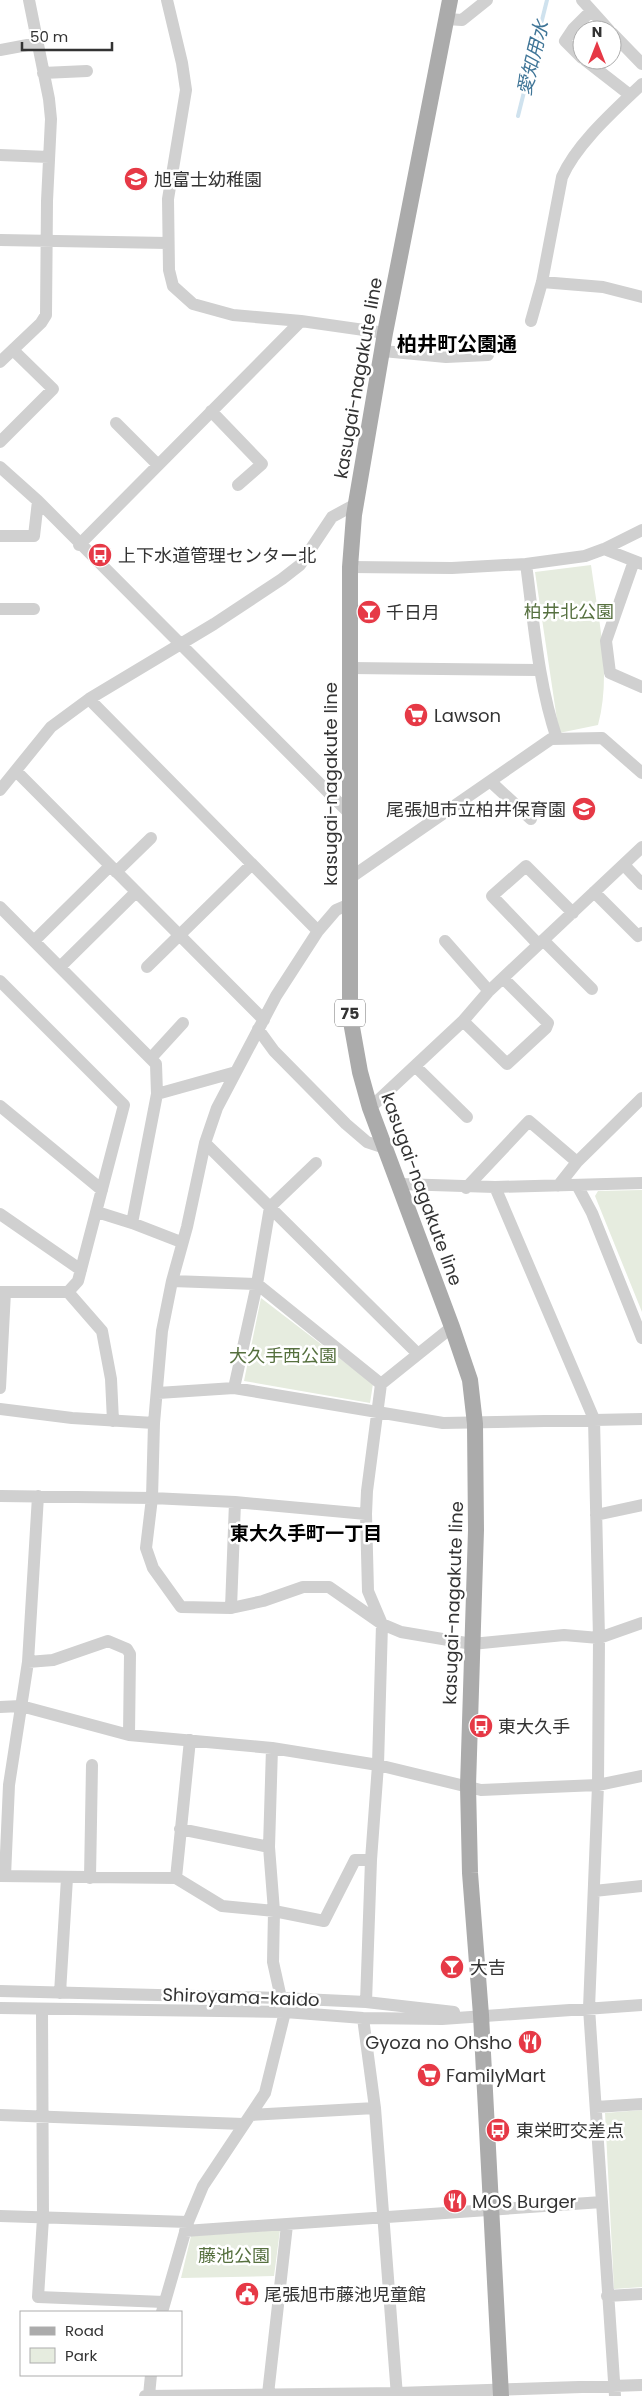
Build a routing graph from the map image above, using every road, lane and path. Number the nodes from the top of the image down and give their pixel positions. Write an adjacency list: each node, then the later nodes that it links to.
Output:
1 (29, 0): 11 (street)
2 (167, 0): 25 (street)
3 (450, 0): 7 (main road, kasugai-nagakute line / 75)
4 (486, 0): 7 (street)
5 (582, 0): 6 (street)
6 (592, 11): 8 (street); 9 (street)
7 (447, 19): 30 (main road, kasugai-nagakute line / 75)
8 (582, 20)
9 (600, 20)
10 (572, 30): 13 (street)
11 (38, 43): 14 (street); 18 (street)
12 (622, 43): 15 (street)
13 (572, 48)
14 (0, 50)
15 (642, 64)
16 (87, 70): 18 (street)
17 (597, 70): 20 (street)
18 (44, 73): 22 (street)
19 (642, 84): 20 (street)
20 (630, 95): 26 (street)
21 (0, 155): 22 (street)
22 (49, 157): 24 (street)
23 (0, 240): 24 (street)
24 (46, 241): 25 (street); 31 (street)
25 (168, 243): 28 (street)
26 (542, 282): 27 (street); 29 (street)
27 (642, 297)
28 (301, 321): 30 (street); 35 (street)
29 (531, 321)
30 (385, 333): 32 (main road, kasugai-nagakute line / 75)
31 (13, 350): 34 (street); 37 (street)
32 (383, 351): 33 (street); 42 (main road, kasugai-nagakute line / 75)
33 (488, 355)
34 (0, 362)
35 (211, 411): 38 (street); 40 (street)
36 (116, 423): 38 (street)
37 (0, 442)
38 (158, 465): 45 (street)
39 (0, 467): 41 (street)
40 (238, 485)
41 (38, 501): 44 (street); 45 (street)
42 (356, 504): 49 (main road, kasugai-nagakute line / 75); 52 (street)
43 (642, 530): 46 (street)
44 (0, 536)
45 (79, 545): 52 (street)
46 (604, 549): 47 (street); 48 (street)
47 (638, 563): 55 (street)
48 (526, 564): 49 (street); 54 (street)
49 (350, 567): 53 (main road, kasugai-nagakute line / 75)
50 (0, 610): 51 (street)
51 (34, 610)
52 (180, 645): 56 (street); 62 (street)
53 (350, 668): 54 (street); 62 (main road, kasugai-nagakute line / 75)
54 (540, 670): 57 (street)
55 (642, 687)
56 (89, 699): 58 (street); 66 (street)
57 (557, 739): 59 (street); 60 (street)
58 (16, 772): 61 (street); 68 (street)
59 (642, 773)
60 (491, 782): 63 (street); 69 (street)
61 (0, 790)
62 (350, 814): 69 (main road, kasugai-nagakute line / 75)
63 (531, 819)
64 (150, 838): 68 (street)
65 (642, 847): 67 (street)
66 (252, 864): 76 (street); 78 (street)
67 (624, 865): 70 (street); 72 (street)
68 (113, 869): 71 (street); 79 (street)
69 (350, 878): 73 (main road, kasugai-nagakute line / 75)
70 (642, 884)
71 (136, 892): 78 (street); 82 (street)
72 (594, 892): 75 (street); 77 (street)
73 (350, 904): 76 (street); 97 (main road, kasugai-nagakute line / 75)
74 (0, 907): 79 (street)
75 (573, 913): 81 (street); 81 (street)
76 (318, 932): 90 (street)
77 (642, 933)
78 (180, 935): 83 (street); 90 (street)
79 (34, 941): 82 (street)
80 (445, 941): 87 (street)
81 (541, 942): 84 (street); 86 (street)
82 (60, 967): 91 (street)
83 (147, 967)
84 (503, 978): 87 (street); 88 (street)
85 (0, 981): 109 (street)
86 (592, 989)
87 (489, 991): 88 (street)
88 (463, 1021): 92 (street)
89 (183, 1023): 91 (street)
90 (261, 1024): 93 (street); 100 (street)
91 (151, 1058): 94 (street)
92 (415, 1066): 97 (street); 98 (street)
93 (236, 1072): 94 (street); 99 (street)
94 (157, 1094): 113 (street)
95 (642, 1098): 101 (street)
96 (0, 1106): 109 (street)
97 (370, 1108): 100 (main road, kasugai-nagakute line / 75)
98 (467, 1117)
99 (205, 1143): 110 (street); 114 (street)
100 (386, 1148): 104 (main road, kasugai-nagakute line / 75)
101 (577, 1162): 106 (street); 108 (street)
102 (316, 1163): 110 (street)
103 (642, 1183): 105 (street)
104 (400, 1184): 108 (street); 120 (main road, kasugai-nagakute line / 75)
105 (578, 1185): 106 (street); 121 (street)
106 (558, 1186): 107 (street)
107 (495, 1187): 108 (street); 129 (street)
108 (466, 1188)
109 (102, 1190): 111 (street)
110 (270, 1207): 117 (street); 122 (street)
111 (97, 1212): 113 (street); 115 (street)
112 (0, 1214): 115 (street)
113 (132, 1223): 114 (street)
114 (182, 1242): 116 (street)
115 (81, 1270): 119 (street)
116 (172, 1281): 117 (street); 126 (street)
117 (257, 1284): 123 (street); 125 (street)
118 (3, 1292): 119 (street); 124 (street)
119 (68, 1292): 131 (street)
120 (452, 1327): 122 (street); 133 (main road, kasugai-nagakute line / 75)
121 (642, 1338)
122 (417, 1353): 123 (street)
123 (381, 1384): 128 (street)
124 (0, 1388)
125 (234, 1388): 126 (street); 128 (street)
126 (158, 1393): 132 (street)
127 (0, 1409): 131 (street)
128 (379, 1412): 133 (street); 139 (street)
129 (594, 1419): 130 (street); 133 (street); 140 (street)
130 (642, 1419)
131 (112, 1421): 132 (street)
132 (154, 1423): 136 (street)
133 (475, 1424): 145 (main road, kasugai-nagakute line / 75)
134 (0, 1496): 135 (street)
135 (38, 1496): 136 (street); 146 (street)
136 (152, 1498): 137 (street); 141 (street)
137 (235, 1502): 139 (street); 141 (street)
138 (642, 1505): 140 (street)
139 (366, 1514): 143 (street)
140 (596, 1515): 144 (street)
141 (231, 1608): 143 (street)
142 (642, 1623): 144 (street)
143 (382, 1624): 145 (street); 153 (street)
144 (599, 1638): 145 (street); 155 (street)
145 (472, 1644): 156 (main road, kasugai-nagakute line / 75)
146 (28, 1662): 147 (street); 149 (street)
147 (21, 1706): 148 (street); 149 (street); 160 (street)
148 (0, 1707)
149 (129, 1735): 150 (street)
150 (190, 1740): 151 (street); 157 (street)
151 (272, 1748): 153 (street); 158 (street)
152 (92, 1765): 162 (street)
153 (378, 1765): 156 (street); 159 (street)
154 (642, 1776): 155 (street)
155 (598, 1785): 156 (street); 165 (street)
156 (468, 1786): 176 (main road, kasugai-nagakute line / 75)
157 (180, 1828): 158 (street); 163 (street)
158 (269, 1847): 166 (street)
159 (371, 1860): 166 (street); 170 (street)
160 (2, 1876): 161 (street)
161 (67, 1878): 162 (street); 168 (street)
162 (90, 1878): 163 (street)
163 (176, 1878): 166 (street)
164 (642, 1886): 165 (street)
165 (594, 1891): 173 (street)
166 (274, 1911): 169 (street)
167 (0, 1991): 168 (street, Shiroyama-kaido)
168 (60, 1993): 169 (street, Shiroyama-kaido)
169 (281, 1998): 170 (street, Shiroyama-kaido)
170 (366, 2002): 176 (street, Shiroyama-kaido)
171 (642, 2005): 173 (street, Shiroyama-kaido)
172 (0, 2008): 174 (street, Shiroyama-kaido)
173 (589, 2008): 176 (street, Shiroyama-kaido); 179 (street)
174 (42, 2009): 175 (street, Shiroyama-kaido); 182 (street)
175 (285, 2012): 177 (street, Shiroyama-kaido); 183 (street)
176 (481, 2015): 177 (street, Shiroyama-kaido); 185 (main road, kasugai-nagakute line / 75)
177 (363, 2018): 180 (street)
178 (642, 2104): 179 (street)
179 (596, 2107): 184 (street)
180 (375, 2108): 183 (street); 188 (street)
181 (0, 2115): 182 (street)
182 (44, 2118): 183 (street); 187 (street)
183 (247, 2120): 190 (street)
184 (602, 2202): 185 (street); 192 (street)
185 (491, 2210): 188 (street); 197 (main road, kasugai-nagakute line / 75)
186 (0, 2216): 187 (street)
187 (43, 2218): 190 (street); 193 (street)
188 (384, 2218): 189 (street); 199 (street)
189 (287, 2225): 190 (street); 198 (street)
190 (187, 2226): 193 (street)
191 (642, 2294): 192 (street)
192 (607, 2296): 196 (street)
193 (163, 2307)
194 (151, 2376): 200 (street)
195 (642, 2385): 196 (street)
196 (615, 2391): 197 (street)
197 (500, 2392): 199 (street)
198 (268, 2394): 199 (street); 201 (street)
199 (397, 2394)
200 (147, 2395): 201 (street)
201 (226, 2395)

